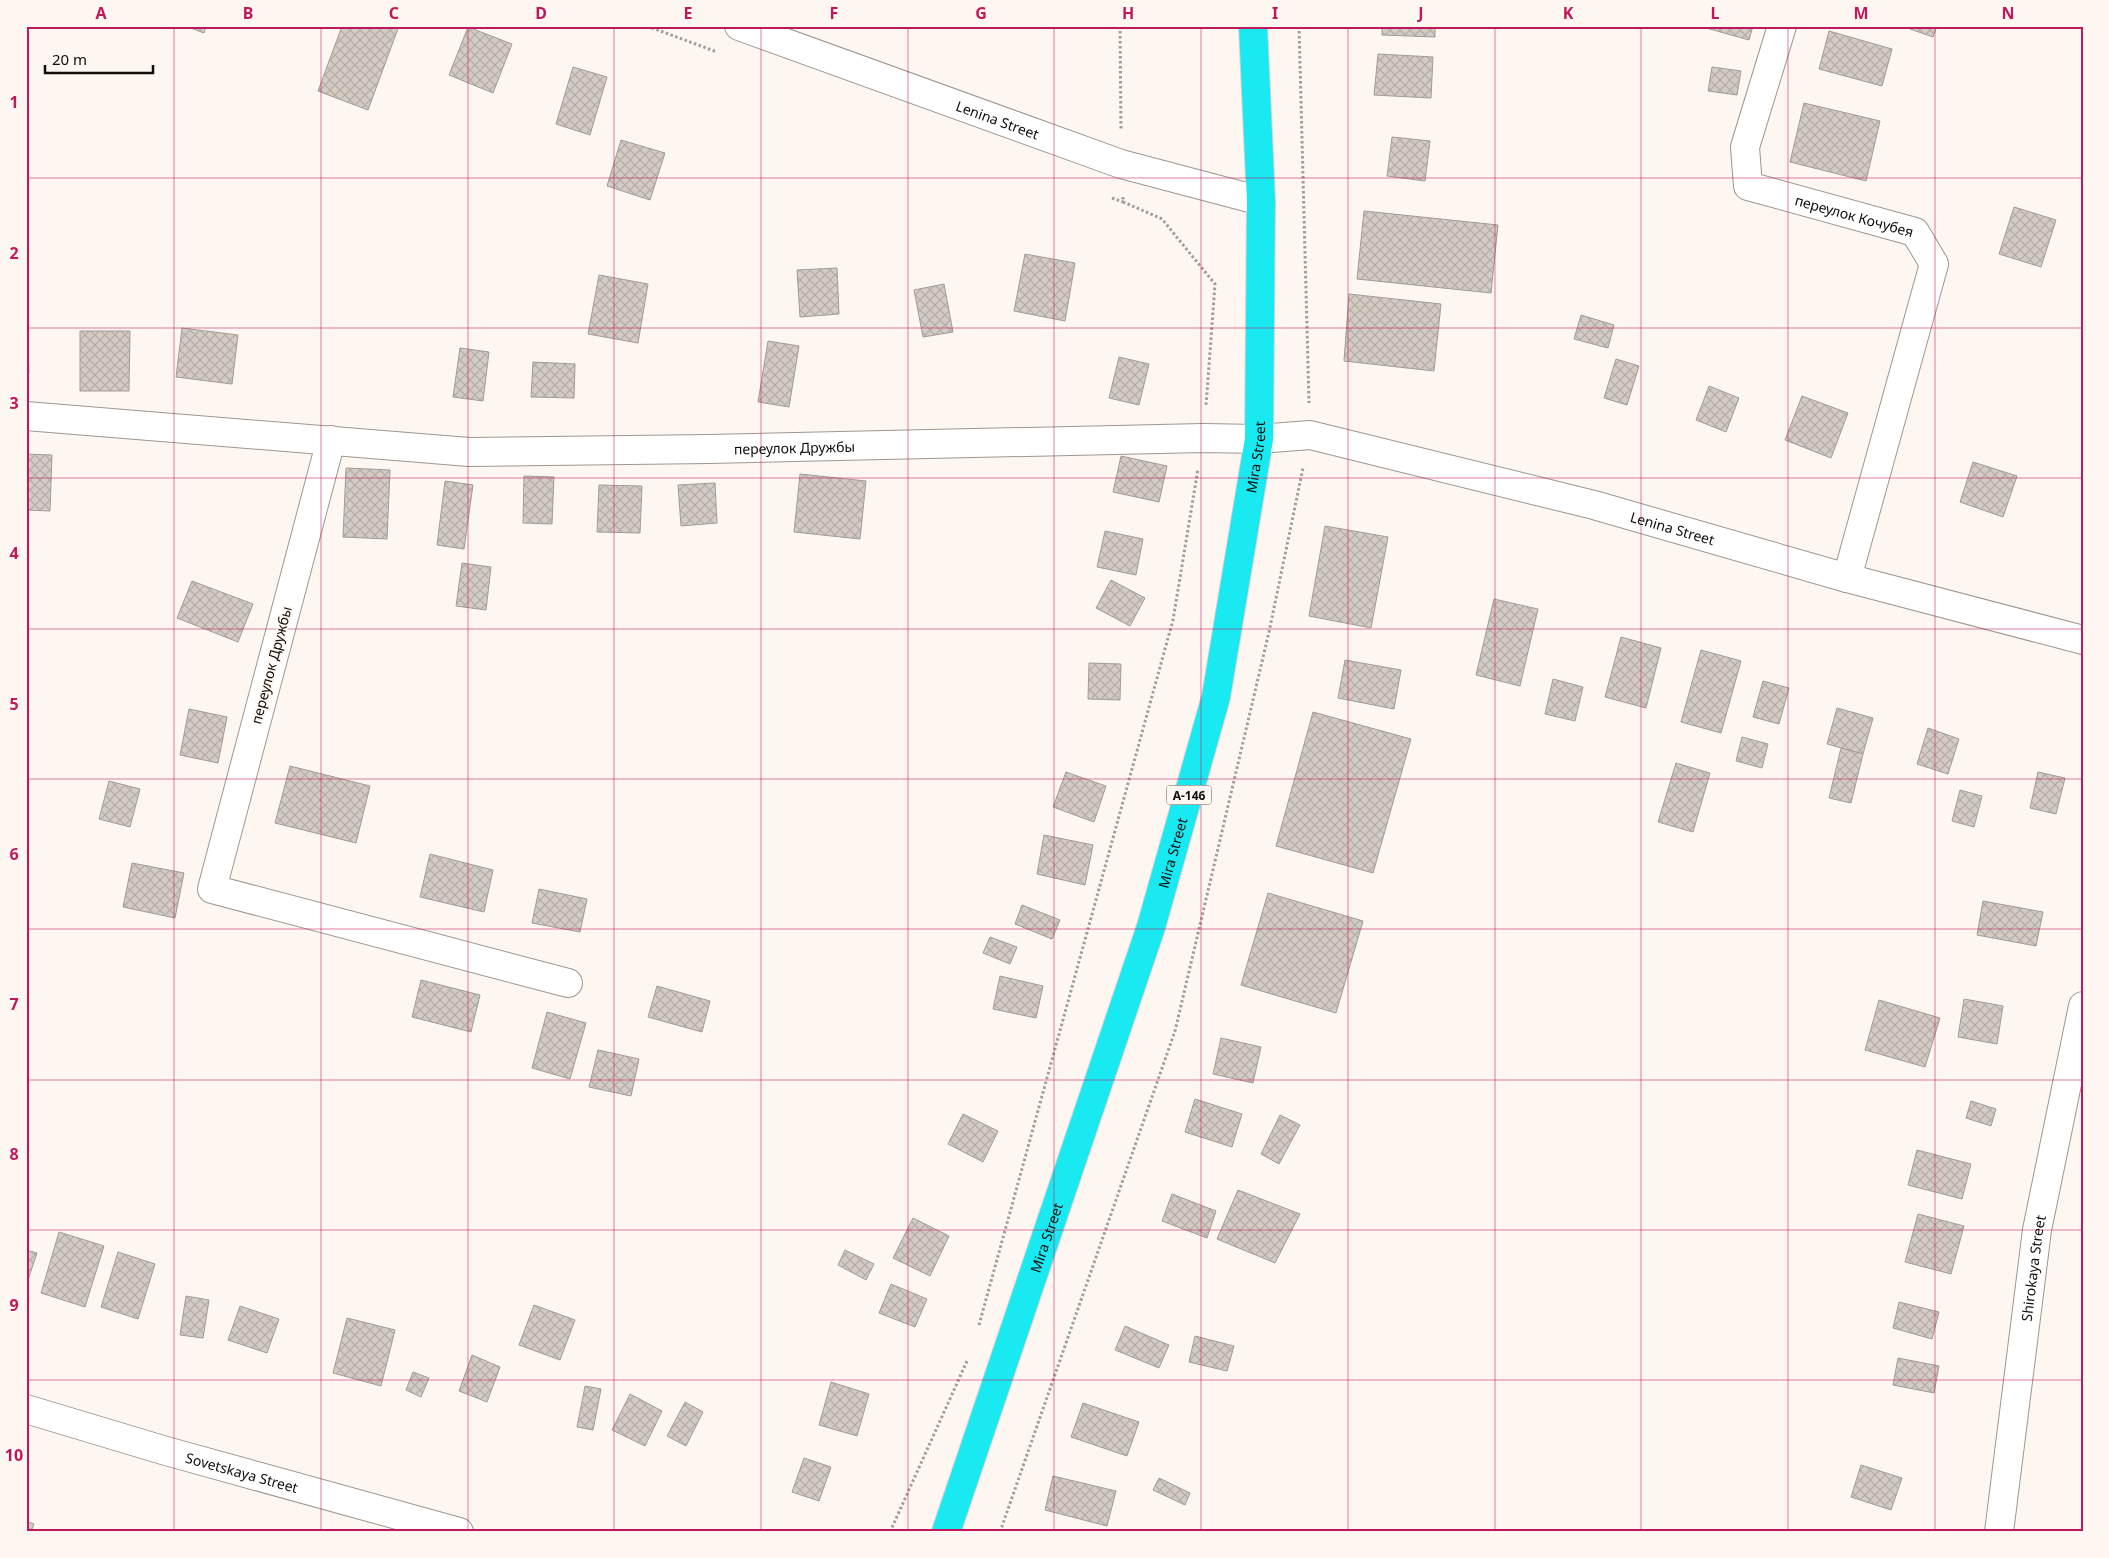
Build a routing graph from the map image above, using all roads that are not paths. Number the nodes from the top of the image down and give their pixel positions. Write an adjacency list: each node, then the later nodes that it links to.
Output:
1 (739, 26): 4 (street, Lenina Street)
2 (1253, 26): 4 (highway, Mira Street / А-146)
3 (1782, 26): 8 (street, переулок Кочубея)
4 (1261, 201): 6 (highway, Mira Street / А-146)
5 (26, 416): 7 (street, переулок Дружбы)
6 (1259, 439): 7 (street, переулок Дружбы); 8 (street, Lenina Street); 14 (highway, Mira Street / А-146)
7 (330, 440): 10 (street, переулок Дружбы)
8 (1847, 578): 9 (street, Lenina Street)
9 (2083, 640)
10 (568, 983)
11 (2083, 1006): 15 (street, Shirokaya Street)
12 (26, 1409): 13 (street, Sovetskaya Street)
13 (459, 1532)
14 (946, 1532)
15 (1999, 1532)

